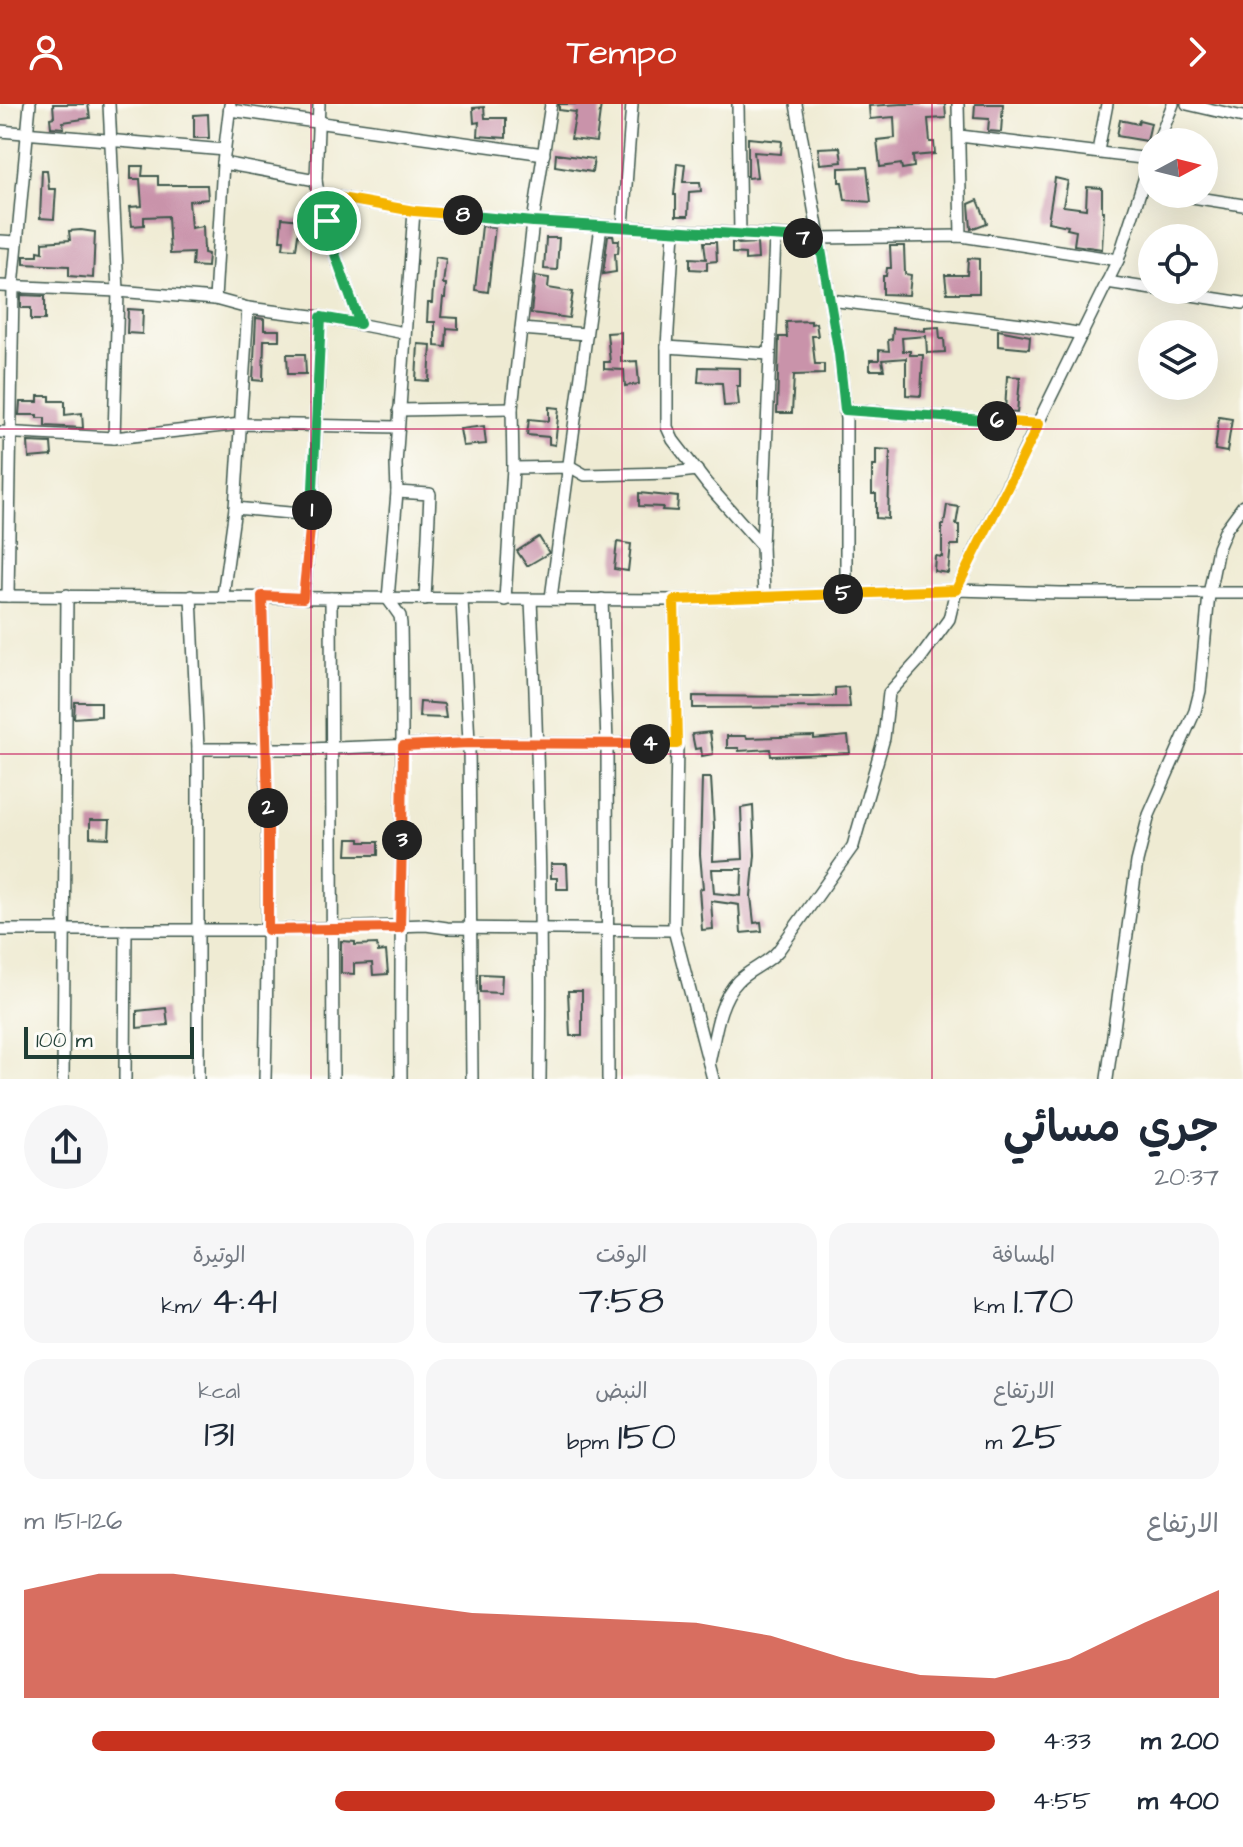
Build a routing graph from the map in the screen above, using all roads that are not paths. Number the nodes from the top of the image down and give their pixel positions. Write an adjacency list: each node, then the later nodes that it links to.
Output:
1 (30, 104): 17 (street)
2 (109, 104): 19 (street)
3 (319, 104): 14 (street)
4 (551, 104): 22 (street)
5 (632, 104): 33 (street)
6 (738, 104): 35 (street)
7 (796, 104): 38 (street)
8 (958, 104): 18 (street)
9 (1107, 104): 21 (street)
10 (1173, 104): 15 (street)
11 (1187, 104): 13 (street)
12 (230, 107): 14 (street); 20 (street)
13 (1243, 117)
14 (319, 124): 22 (street); 25 (street)
15 (1164, 128)
16 (0, 131): 17 (street)
17 (26, 132): 19 (street); 40 (street)
18 (960, 136): 21 (street); 36 (street)
19 (109, 142): 20 (street); 46 (street)
20 (225, 150): 24 (street)
21 (1098, 151): 23 (street)
22 (544, 154): 31 (street)
23 (1138, 156)
24 (223, 163): 25 (street); 47 (street)
25 (316, 180): 26 (street)
26 (318, 194): 30 (street); 53 (street)
27 (1218, 201): 28 (street)
28 (1243, 205)
29 (1139, 208): 41 (street)
30 (414, 211): 31 (street); 55 (street)
31 (533, 222): 32 (street); 54 (street)
32 (601, 226): 33 (street); 56 (street)
33 (623, 226): 34 (street)
34 (674, 231): 35 (street); 58 (street)
35 (740, 236): 37 (street)
36 (961, 236): 38 (street); 41 (street)
37 (775, 237): 38 (street); 59 (street)
38 (819, 238): 49 (street)
39 (0, 241): 40 (street)
40 (16, 242): 44 (street)
41 (1118, 260): 42 (street)
42 (1107, 282): 45 (street); 57 (street)
43 (0, 286): 44 (street)
44 (13, 287): 46 (street); 67 (street)
45 (1138, 287)
46 (118, 291): 47 (street); 68 (street)
47 (215, 299): 51 (street)
48 (1218, 299): 50 (street)
49 (830, 300): 57 (street); 62 (street)
50 (1243, 303)
51 (248, 308): 52 (street); 63 (street)
52 (321, 317): 53 (street); 65 (street)
53 (360, 324): 55 (street)
54 (521, 329): 56 (street); 60 (street)
55 (404, 333): 61 (street)
56 (586, 334): 69 (street)
57 (1083, 334): 64 (street)
58 (667, 347): 59 (street); 71 (street)
59 (769, 354): 76 (street)
60 (512, 408): 61 (street); 70 (street)
61 (399, 410): 66 (street)
62 (845, 410): 64 (street); 79 (street)
63 (241, 424): 65 (street); 68 (street); 74 (street)
64 (1039, 424): 77 (street)
65 (316, 425): 66 (street); 75 (street)
66 (397, 427): 72 (street)
67 (4, 432): 68 (street); 83 (street)
68 (114, 438)
69 (571, 467): 70 (street); 71 (street); 89 (street)
70 (513, 468): 94 (street)
71 (697, 470): 76 (street)
72 (397, 492): 90 (street); 91 (street)
73 (1243, 506): 80 (street)
74 (235, 508): 75 (street); 82 (street)
75 (312, 515): 87 (street)
76 (762, 546): 86 (street)
77 (956, 590): 79 (street); 80 (street); 116 (street)
78 (1243, 593): 80 (street)
79 (843, 594): 86 (street)
80 (1209, 594): 127 (street)
81 (67, 595): 83 (street); 84 (street); 111 (street)
82 (223, 595): 84 (street); 85 (street)
83 (4, 596)
84 (191, 596): 103 (street)
85 (262, 596): 87 (street); 104 (street)
86 (764, 596): 96 (street)
87 (303, 598): 88 (street)
88 (331, 598): 90 (street); 102 (street)
89 (551, 598): 93 (street); 95 (street)
90 (388, 599): 91 (street); 101 (street)
91 (425, 599): 92 (street)
92 (462, 599): 94 (street); 97 (street)
93 (602, 599): 96 (street); 99 (street)
94 (505, 600): 95 (street)
95 (531, 600): 98 (street)
96 (674, 600): 100 (street)
97 (469, 743): 98 (street); 101 (street); 106 (street)
98 (538, 743): 99 (street); 109 (street)
99 (607, 744): 100 (street); 114 (street)
100 (677, 744): 115 (street)
101 (403, 746): 102 (street); 105 (street)
102 (333, 747): 104 (street); 108 (street)
103 (198, 749): 104 (street); 107 (street)
104 (267, 749): 113 (street)
105 (400, 928): 106 (street); 108 (street); 122 (street)
106 (468, 928): 109 (street); 123 (street)
107 (199, 929): 112 (street); 113 (street); 119 (street)
108 (331, 929): 113 (street); 121 (street)
109 (542, 929): 114 (street); 124 (street)
110 (0, 930): 111 (street)
111 (66, 930): 112 (street); 117 (street)
112 (126, 930): 118 (street)
113 (268, 930): 120 (street)
114 (608, 930): 115 (street); 125 (street)
115 (674, 930): 116 (street)
116 (709, 1063): 126 (street)
117 (63, 1079)
118 (125, 1079)
119 (198, 1079)
120 (265, 1079)
121 (333, 1079)
122 (401, 1079)
123 (472, 1079)
124 (540, 1079)
125 (608, 1079)
126 (713, 1079)
127 (1107, 1079)

